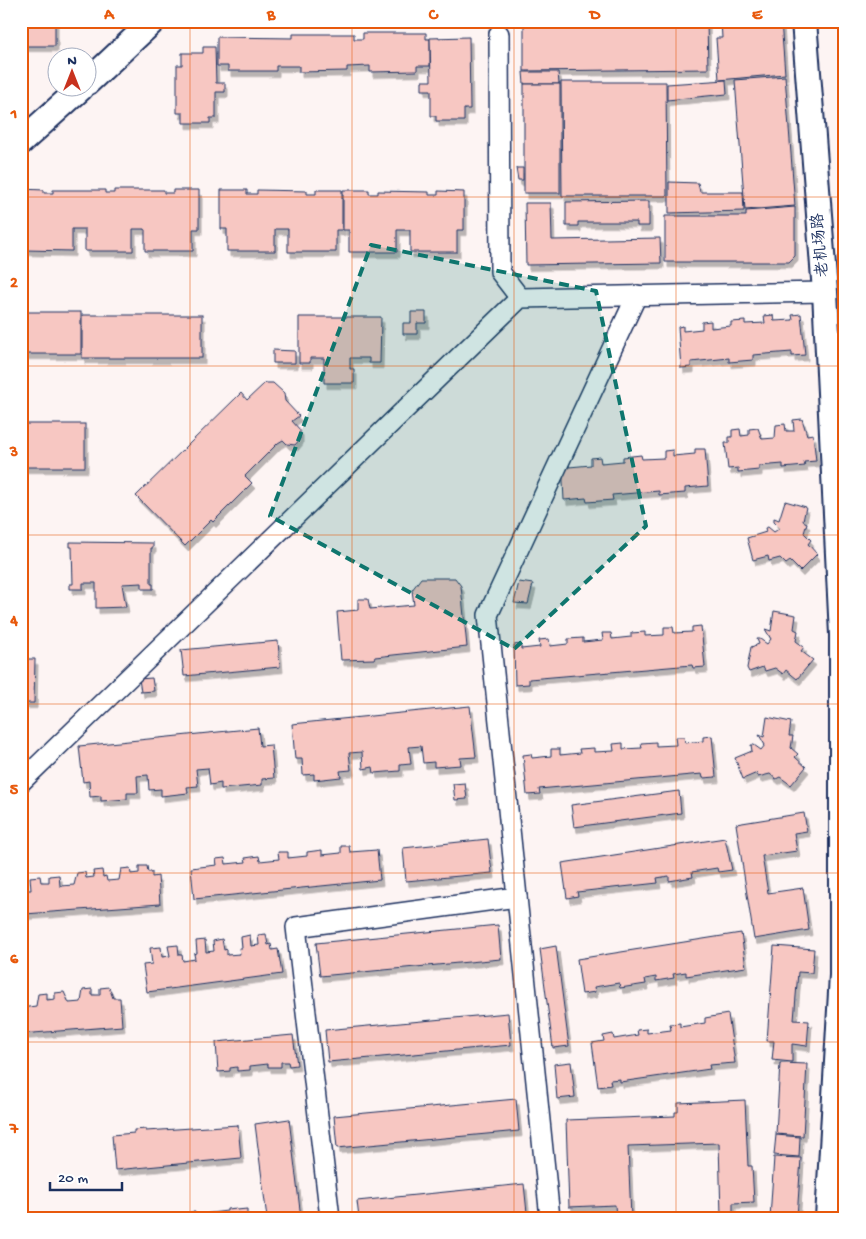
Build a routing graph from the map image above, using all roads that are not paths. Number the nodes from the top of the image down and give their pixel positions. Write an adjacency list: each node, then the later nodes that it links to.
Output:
1 (154, 21): 4 (street)
2 (804, 21): 7 (street, 老机场路)
3 (499, 34): 9 (street)
4 (98, 73)
5 (70, 98): 6 (street)
6 (21, 142)
7 (825, 292): 8 (street); 14 (street, 老机场路)
8 (637, 295): 9 (street); 11 (street)
9 (520, 298): 10 (street)
10 (21, 782)
11 (517, 898): 12 (street); 13 (street)
12 (330, 1218)
13 (550, 1218)
14 (828, 1218)

